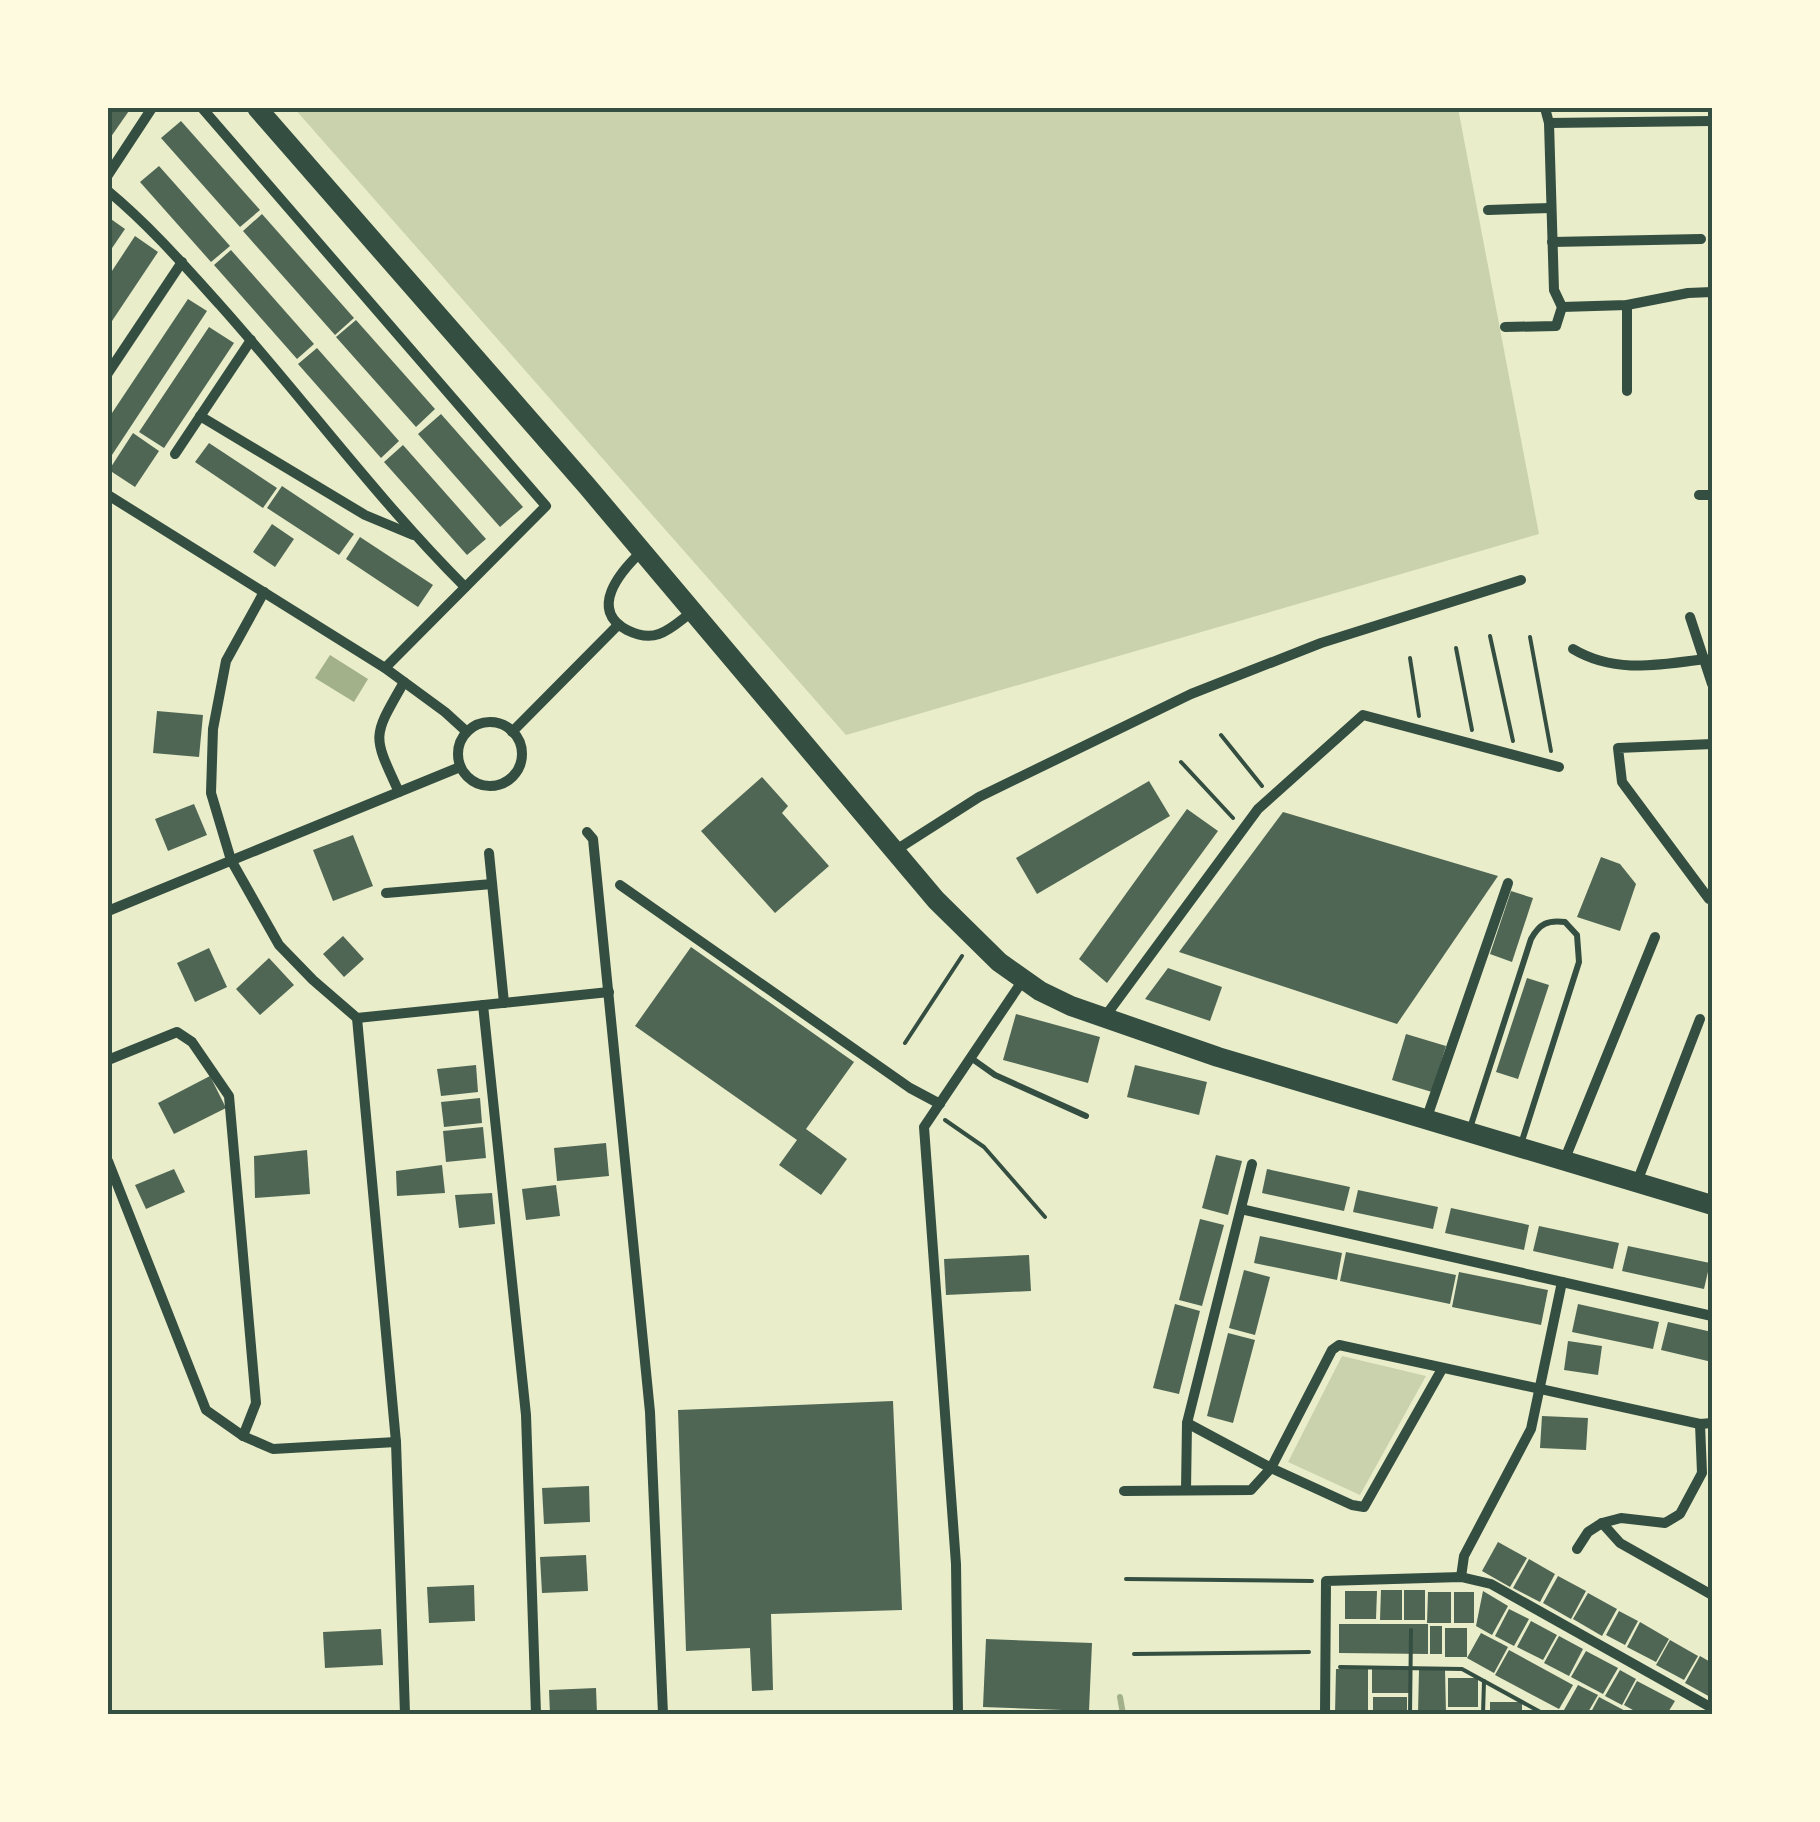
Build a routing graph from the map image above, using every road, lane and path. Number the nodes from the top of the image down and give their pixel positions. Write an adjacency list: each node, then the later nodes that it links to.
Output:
1 (152, 108): 7 (street)
2 (202, 108): 29 (street)
3 (257, 108): 27 (main road)
4 (1545, 108): 6 (street)
5 (1712, 122): 6 (street)
6 (1548, 123): 9 (street)
7 (108, 175)
8 (108, 191): 13 (street)
9 (1551, 208): 10 (street); 12 (street)
10 (1488, 210)
11 (1701, 239): 12 (street)
12 (1552, 242): 16 (street)
13 (182, 262): 18 (street); 19 (street)
14 (1712, 292): 15 (street)
15 (1627, 305): 16 (street); 20 (street)
16 (1562, 307): 17 (street)
17 (1504, 327)
18 (251, 340): 21 (street); 26 (street)
19 (108, 372)
20 (1627, 392)
21 (200, 416): 22 (street); 26 (street)
22 (174, 454)
23 (1699, 495): 24 (street)
24 (1712, 495)
25 (108, 496): 30 (street)
26 (413, 534): 29 (street)
27 (641, 552): 31 (main road); 33 (street)
28 (1521, 580): 57 (street)
29 (465, 587): 40 (street)
30 (264, 592): 40 (street); 59 (street)
31 (692, 612): 33 (street); 57 (main road)
32 (1690, 617): 39 (street)
33 (618, 625): 45 (street)
34 (1490, 636): 49 (path)
35 (1530, 636): 51 (path)
36 (1456, 648): 47 (path)
37 (1573, 649): 39 (street)
38 (1410, 658): 43 (path)
39 (1704, 659): 42 (street)
40 (385, 668): 41 (street)
41 (404, 682): 44 (street); 53 (street)
42 (1712, 684)
43 (1422, 730): 47 (street); 54 (street)
44 (467, 732): 45 (street); 52 (street)
45 (512, 732): 52 (street)
46 (1221, 735): 54 (path)
47 (1475, 744): 49 (street)
48 (1712, 744): 64 (street)
49 (1516, 755): 51 (street)
50 (1181, 762): 55 (path)
51 (1557, 766)
52 (460, 767): 53 (street)
53 (400, 792): 59 (street)
54 (1271, 797): 55 (street)
55 (1243, 829): 73 (street)
56 (587, 832): 69 (street)
57 (896, 850): 67 (main road)
58 (488, 853): 61 (street)
59 (231, 860): 65 (street); 72 (street)
60 (1508, 883): 80 (street)
61 (492, 884): 63 (street); 70 (street)
62 (620, 884): 78 (street)
63 (386, 893)
64 (1712, 900)
65 (108, 911)
66 (1654, 937): 84 (street)
67 (972, 939): 68 (main road); 75 (path)
68 (1023, 980): 73 (main road); 76 (street)
69 (609, 992): 70 (street); 117 (street)
70 (504, 1003): 71 (street)
71 (483, 1005): 72 (street); 116 (street)
72 (357, 1018): 97 (street)
73 (1104, 1018): 80 (main road)
74 (1700, 1019): 86 (street)
75 (905, 1043)
76 (971, 1058): 78 (street); 79 (lane)
77 (108, 1060): 96 (street)
78 (937, 1108): 89 (path); 118 (street)
79 (1086, 1116)
80 (1426, 1120): 81 (main road)
81 (1468, 1134): 82 (main road); 82 (lane)
82 (1520, 1148): 84 (main road)
83 (108, 1161): 96 (street)
84 (1564, 1162): 86 (main road)
85 (1252, 1164): 88 (street)
86 (1636, 1183): 87 (main road)
87 (1712, 1205)
88 (1241, 1209): 90 (street); 94 (street)
89 (1045, 1217)
90 (1562, 1282): 91 (street); 93 (street)
91 (1712, 1316)
92 (1442, 1369): 93 (street); 98 (street); 98 (street)
93 (1539, 1389): 95 (street); 104 (street)
94 (1187, 1423): 98 (street); 100 (street)
95 (1706, 1424): 99 (street)
96 (243, 1436): 97 (street)
97 (396, 1442): 115 (street)
98 (1271, 1468): 100 (street)
99 (1708, 1476): 102 (street)
100 (1186, 1490): 101 (street)
101 (1124, 1492)
102 (1602, 1522): 103 (street); 107 (street)
103 (1578, 1549)
104 (1460, 1577): 106 (street); 114 (street)
105 (1126, 1579): 106 (path)
106 (1326, 1581): 109 (street)
107 (1712, 1594)
108 (1411, 1630): 112 (path)
109 (1325, 1652): 110 (path); 111 (street)
110 (1134, 1654)
111 (1325, 1667): 112 (path); 119 (street)
112 (1410, 1668): 113 (path); 120 (path)
113 (1484, 1681): 121 (path); 122 (path)
114 (1712, 1708)
115 (405, 1714)
116 (536, 1714)
117 (663, 1714)
118 (958, 1714)
119 (1324, 1714)
120 (1410, 1714)
121 (1483, 1714)
122 (1544, 1714)

